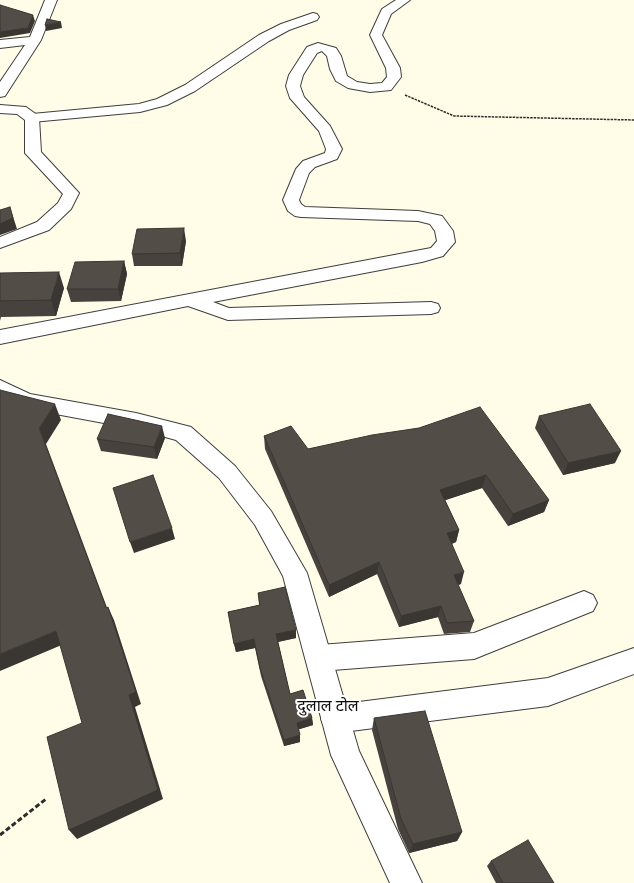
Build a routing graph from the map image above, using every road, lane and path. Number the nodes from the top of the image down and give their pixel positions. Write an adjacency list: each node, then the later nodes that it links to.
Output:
1 (51, 0): 4 (street)
2 (404, 0): 6 (street)
3 (313, 17): 9 (street)
4 (36, 40): 5 (street); 7 (street)
5 (0, 44)
6 (386, 87): 10 (path); 12 (street)
7 (0, 93)
8 (0, 108): 9 (street)
9 (32, 118): 11 (street)
10 (634, 120)
11 (0, 243)
12 (188, 300): 13 (street); 14 (street)
13 (431, 308)
14 (0, 337)
15 (0, 388): 17 (street)
16 (584, 603): 17 (street)
17 (320, 658): 19 (street)
18 (634, 661): 19 (street)
19 (335, 719): 22 (street)
20 (46, 799): 21 (path)
21 (0, 835)
22 (406, 883)

